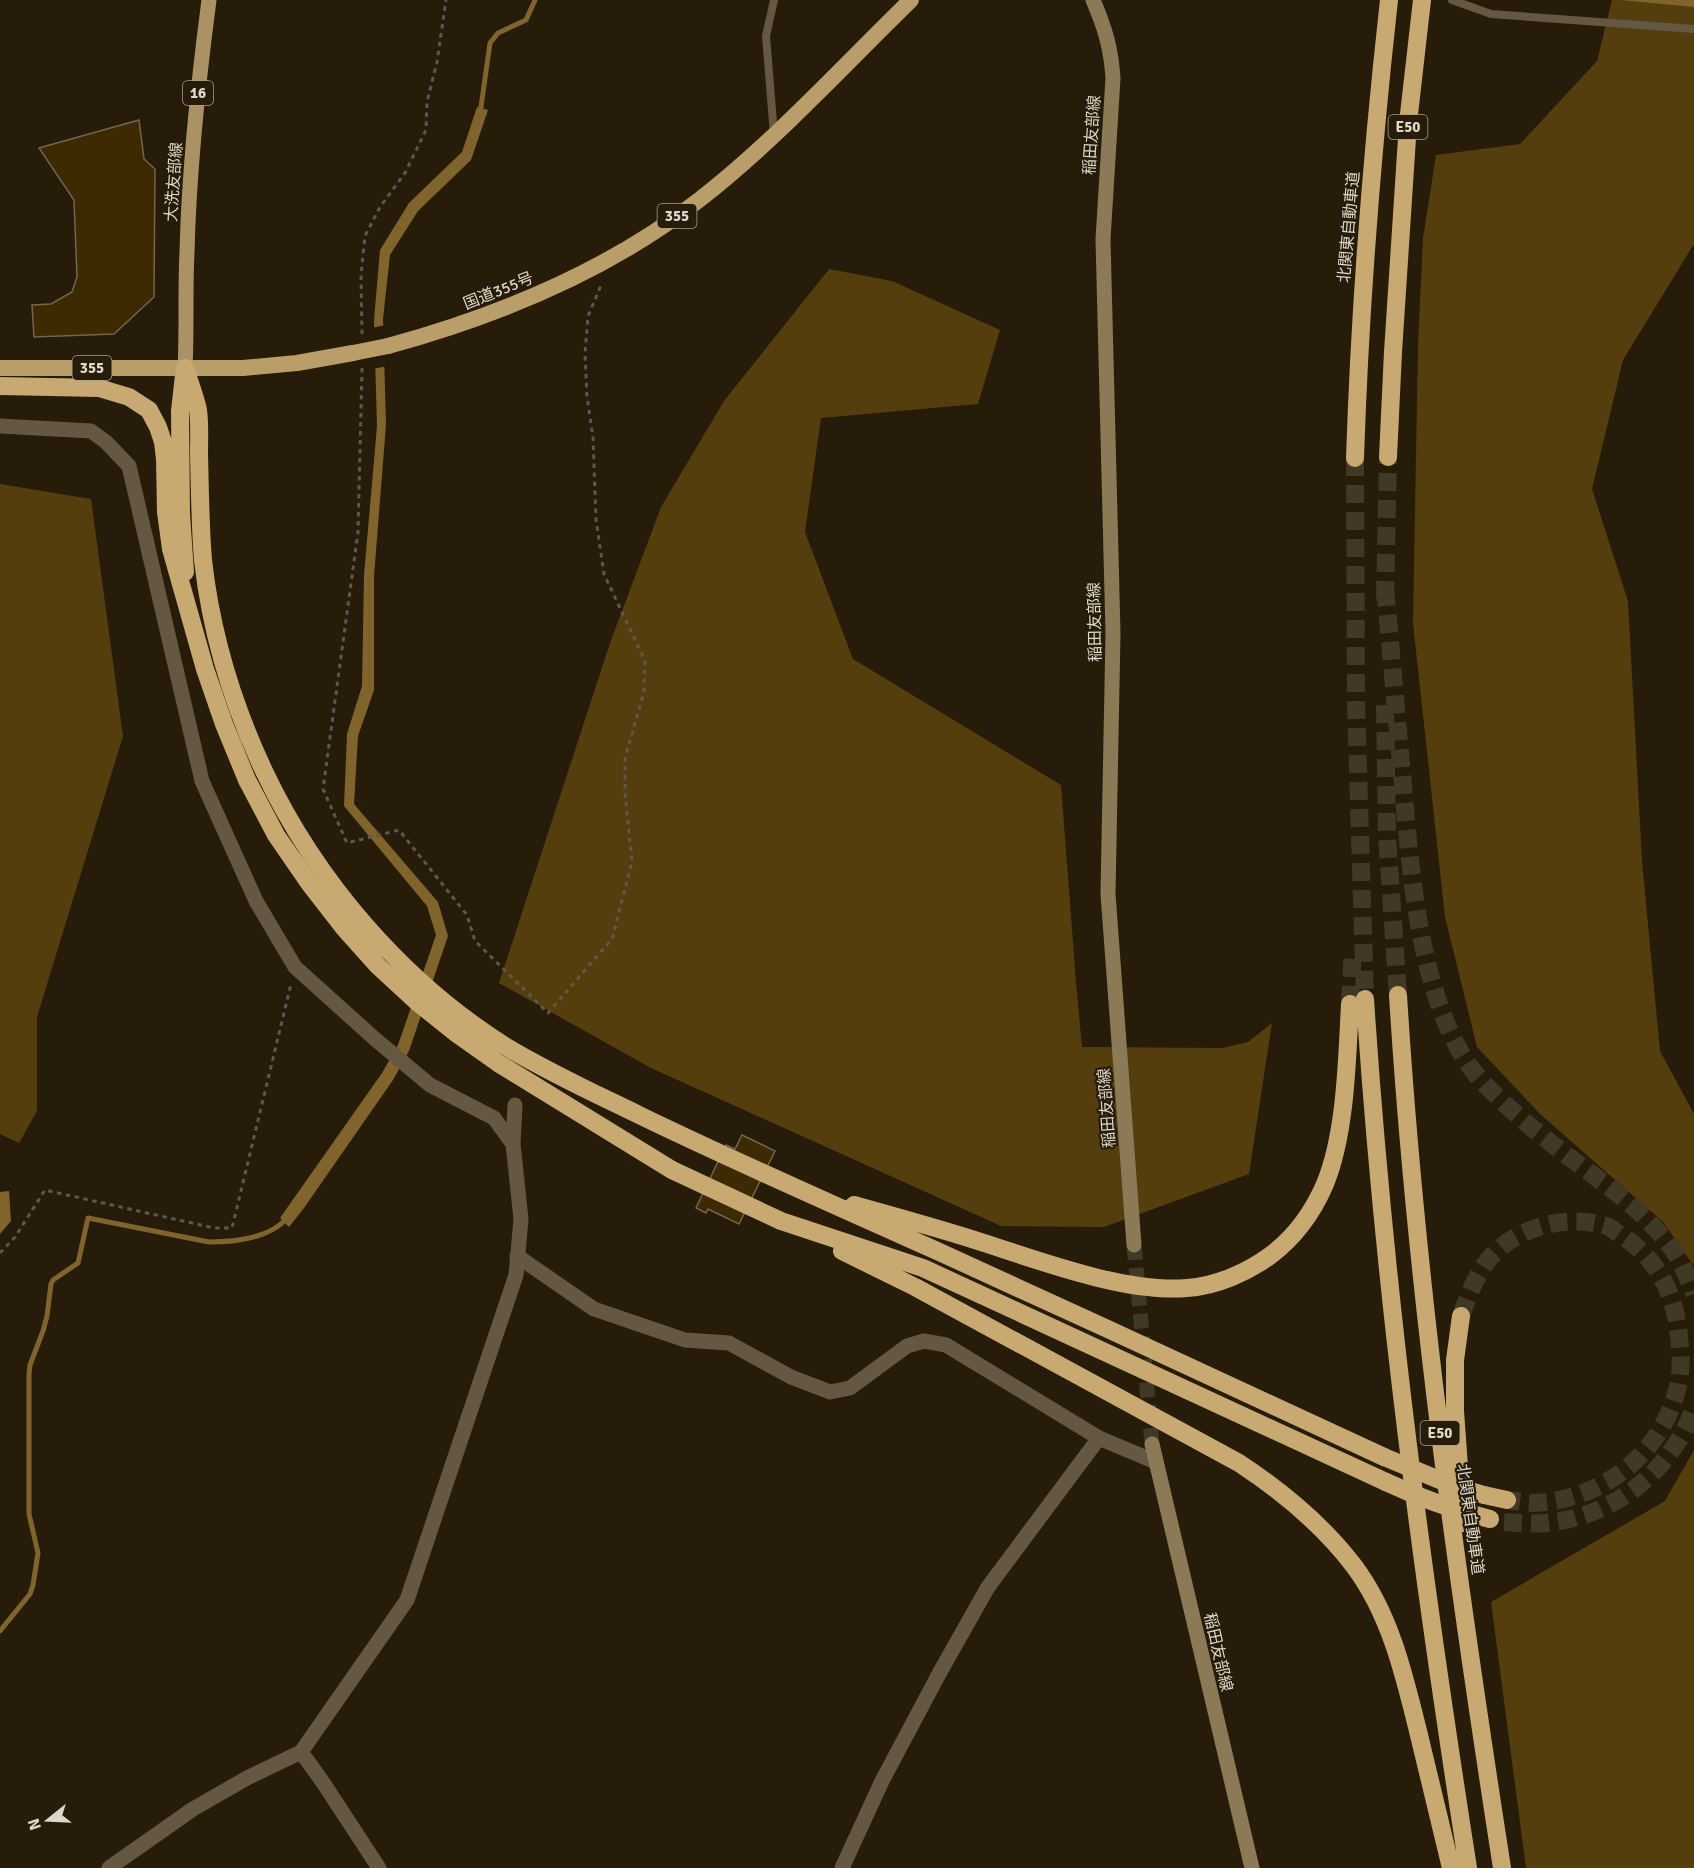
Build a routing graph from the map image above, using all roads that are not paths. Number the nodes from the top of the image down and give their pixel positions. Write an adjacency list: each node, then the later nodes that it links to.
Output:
1 (209, 0): 11 (main road, 大洗友部線 / 16)
2 (774, 0): 9 (lane)
3 (911, 0): 9 (highway, 国道355号 / 355)
4 (1094, 0): 22 (main road, 稲田友部線)
5 (1389, 0): 15 (highway, 北関東自動車道 / E50)
6 (1422, 0): 14 (highway, E50)
7 (1452, 0): 8 (lane)
8 (1694, 29)
9 (774, 135): 11 (highway, 国道355号 / 355, bridge)
10 (0, 368): 11 (highway, 国道355号 / 355)
11 (185, 368): 16 (highway); 20 (highway)
12 (0, 386): 16 (highway)
13 (0, 426): 19 (street)
14 (1388, 457)
15 (1355, 458)
16 (191, 616): 21 (highway)
17 (1398, 995): 30 (highway, 北関東自動車道 / E50)
18 (516, 1105): 19 (street)
19 (513, 1144): 23 (street)
20 (794, 1188): 28 (highway, bridge); 37 (highway, E50)
21 (781, 1221): 29 (highway, bridge); 36 (highway)
22 (1134, 1245)
23 (517, 1256): 25 (street); 31 (street)
24 (1461, 1316): 30 (highway)
25 (1099, 1438): 27 (street); 34 (street)
26 (1152, 1444): 27 (main road, 稲田友部線)
27 (1156, 1462): 35 (main road, 稲田友部線)
28 (1507, 1500)
29 (1497, 1520)
30 (1472, 1677): 38 (highway, 北関東自動車道 / E50)
31 (301, 1752): 32 (street); 33 (street)
32 (109, 1868)
33 (379, 1868)
34 (842, 1868)
35 (1252, 1868)
36 (1451, 1868)
37 (1468, 1868)
38 (1502, 1868)

